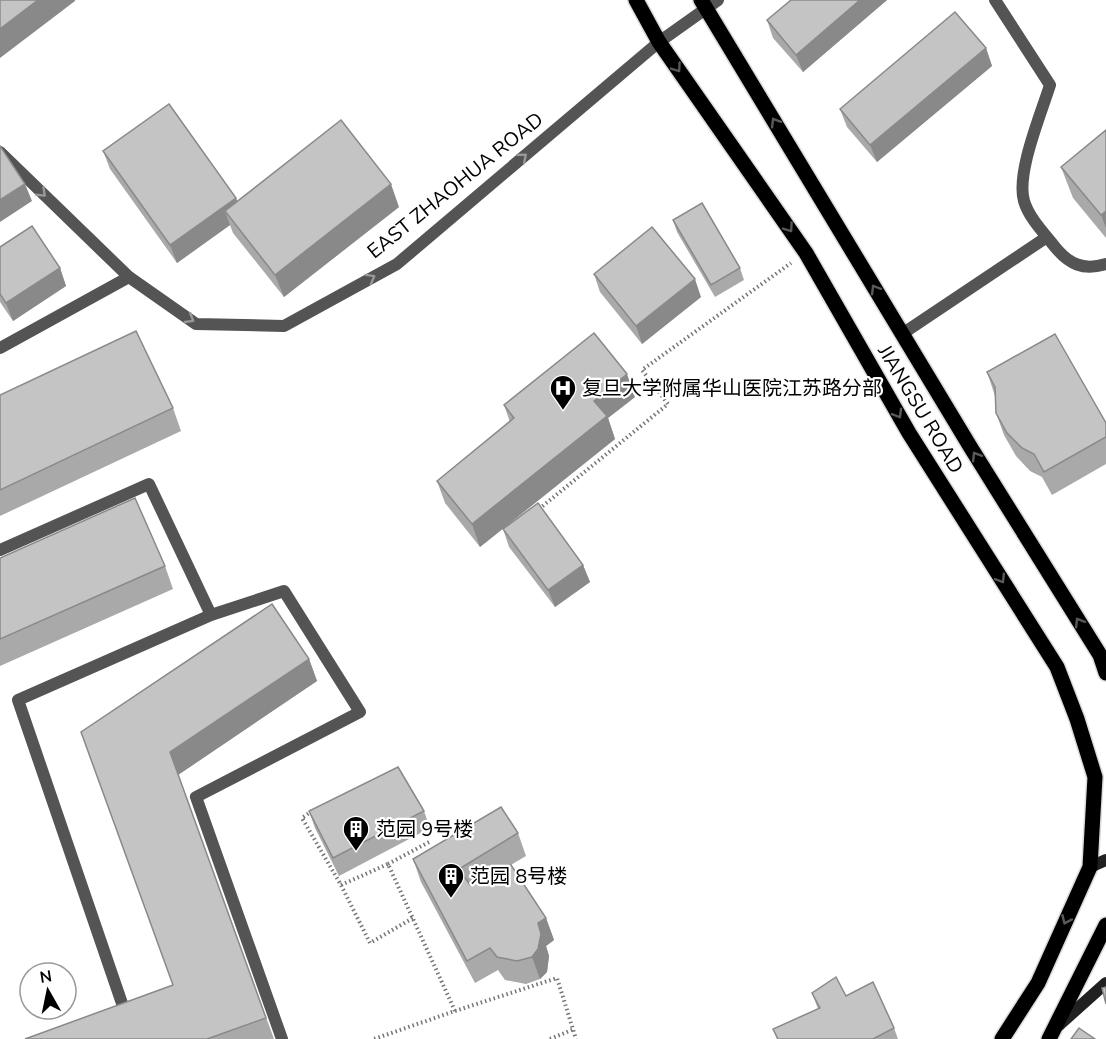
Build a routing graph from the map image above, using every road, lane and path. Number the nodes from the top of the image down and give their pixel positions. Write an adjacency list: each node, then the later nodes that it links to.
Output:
1 (636, 0): 4 (main road, JIANGSU ROAD)
2 (995, 0): 6 (street)
3 (708, 3): 4 (street, EAST ZHAOHUA ROAD); 10 (main road, JIANGSU ROAD, one-way to 3)
4 (659, 42): 7 (main road, JIANGSU ROAD, one-way to 7); 9 (street, EAST ZHAOHUA ROAD, one-way to 4)
5 (0, 152): 9 (street, EAST ZHAOHUA ROAD, one-way to 9)
6 (1047, 237): 8 (street); 10 (street)
7 (806, 252): 12 (path); 20 (main road, JIANGSU ROAD, one-way to 20)
8 (1106, 264)
9 (129, 277): 11 (street)
10 (902, 334): 15 (main road, JIANGSU ROAD, one-way to 10)
11 (0, 348)
12 (536, 512)
13 (0, 550): 14 (street)
14 (211, 615): 26 (street); 29 (street)
15 (1106, 673)
16 (317, 807): 21 (path)
17 (431, 841): 19 (path)
18 (1106, 860): 20 (main road)
19 (388, 864): 21 (path); 22 (path)
20 (1090, 867): 33 (main road, one-way to 33)
21 (341, 885): 22 (path)
22 (413, 918): 25 (path)
23 (1106, 925): 27 (main road)
24 (1106, 983): 27 (main road)
25 (455, 1011): 28 (path); 30 (path)
26 (117, 1022)
27 (1058, 1026): 34 (main road)
28 (574, 1029): 31 (path); 32 (path)
29 (282, 1039)
30 (374, 1039)
31 (550, 1039)
32 (576, 1039)
33 (1002, 1039)
34 (1049, 1039)

